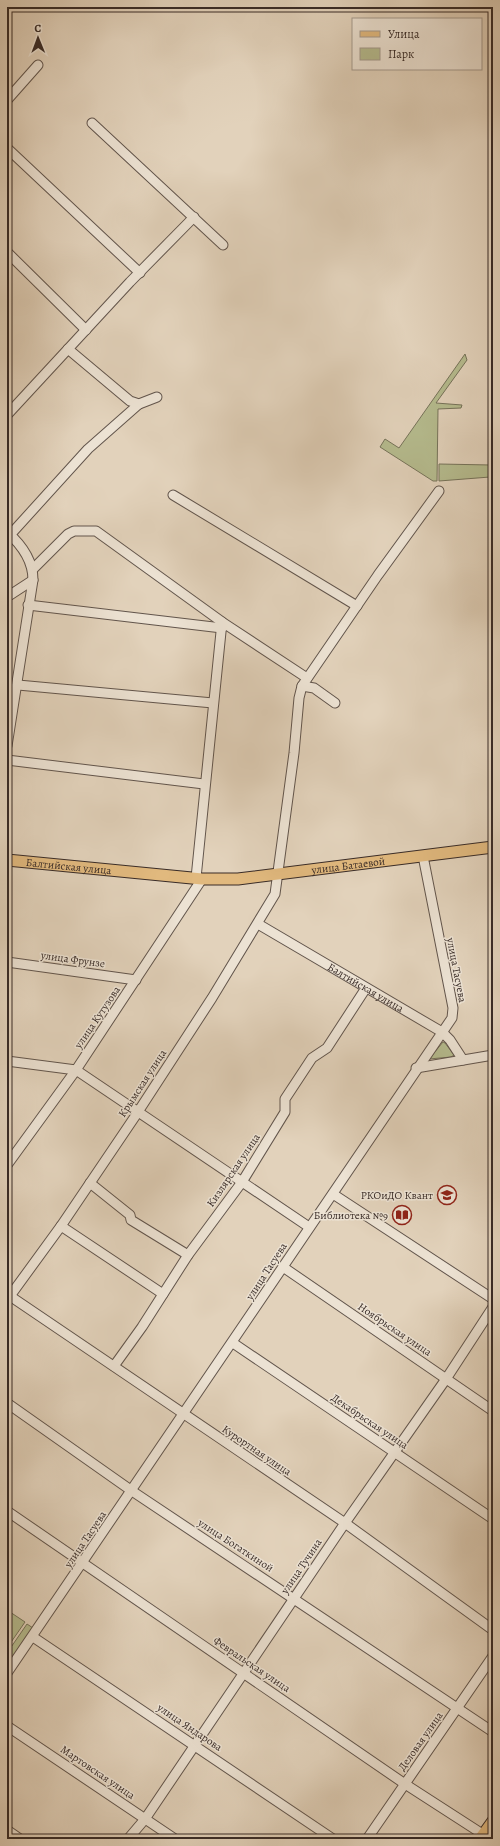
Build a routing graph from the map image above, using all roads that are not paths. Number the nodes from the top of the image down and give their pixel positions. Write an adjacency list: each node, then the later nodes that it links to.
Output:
1 (38, 65): 2 (street)
2 (7, 100)
3 (92, 123): 5 (street)
4 (7, 148): 8 (street)
5 (194, 217): 6 (street); 8 (street)
6 (223, 245)
7 (7, 252): 9 (street)
8 (140, 273): 9 (street)
9 (86, 330): 10 (street)
10 (68, 349): 12 (street); 13 (street)
11 (157, 397): 12 (street)
12 (139, 404): 16 (street)
13 (7, 415)
14 (439, 491): 21 (street)
15 (173, 495): 21 (street)
16 (8, 534): 17 (street)
17 (33, 569): 18 (street); 22 (street)
18 (33, 580): 19 (street); 20 (street)
19 (7, 598)
20 (28, 605): 22 (street); 24 (street)
21 (357, 606): 23 (street)
22 (222, 625): 23 (street); 26 (street)
23 (305, 682): 25 (street); 34 (street, Крымская улица)
24 (18, 685): 26 (street); 27 (street)
25 (335, 702)
26 (213, 703): 30 (street)
27 (7, 742): 28 (street)
28 (7, 746)
29 (7, 760): 30 (street)
30 (204, 784): 35 (street)
31 (493, 847): 32 (main road, улица Батаевой)
32 (423, 856): 34 (main road, улица Батаевой); 40 (street, улица Тасуева)
33 (7, 860): 35 (main road, Балтийская улица)
34 (277, 874): 35 (main road, улица Батаевой); 36 (street, Крымская улица)
35 (199, 879): 38 (street, улица Кутузова)
36 (258, 924): 39 (street, Балтийская улица); 46 (street, Крымская улица)
37 (7, 962): 38 (street, улица Фрунзе)
38 (136, 980): 45 (street, улица Кутузова)
39 (366, 988): 40 (street, Балтийская улица); 48 (street, Кизлярская улица)
40 (442, 1032): 42 (street, Балтийская улица); 44 (street, улица Тасуева)
41 (493, 1055): 42 (street)
42 (463, 1060): 44 (street)
43 (7, 1061): 45 (street)
44 (416, 1068): 50 (street, улица Тасуева)
45 (76, 1070): 46 (street); 47 (street, улица Кутузова)
46 (137, 1111): 48 (street); 49 (street, Крымская улица)
47 (7, 1165)
48 (242, 1182): 52 (street); 53 (street, Кизлярская улица)
49 (90, 1183): 51 (street, Крымская улица); 53 (street)
50 (334, 1194): 52 (street, улица Тасуева); 57 (street)
51 (61, 1226): 55 (street); 56 (street, Крымская улица)
52 (309, 1227): 54 (street, улица Тасуева)
53 (188, 1255): 55 (street, Кизлярская улица)
54 (283, 1267): 59 (street, улица Тасуева); 61 (street, Ноябрьская улица)
55 (163, 1294): 60 (street, Кизлярская улица)
56 (9, 1295): 60 (street, Курортная улица)
57 (493, 1299)
58 (493, 1307): 61 (street, улица Тучина)
59 (233, 1343): 64 (street, улица Тасуева); 65 (street, Декабрьская улица)
60 (114, 1366): 64 (street, Курортная улица)
61 (446, 1378): 63 (street, Ноябрьская улица); 65 (street, улица Тучина)
62 (7, 1403): 66 (street, улица Богаткиной)
63 (493, 1411)
64 (182, 1414): 66 (street, улица Тасуева); 69 (street, Курортная улица)
65 (395, 1452): 68 (street, Декабрьская улица); 69 (street, улица Тучина)
66 (132, 1491): 70 (street, улица Тасуева); 71 (street, улица Богаткиной)
67 (7, 1511): 70 (street, Февральская улица)
68 (493, 1519)
69 (345, 1523): 71 (street, улица Тучина); 72 (street, Курортная улица)
70 (83, 1563): 73 (street, улица Тасуева); 75 (street, Февральская улица)
71 (294, 1598): 75 (street, улица Тучина); 77 (street, улица Богаткиной)
72 (493, 1630)
73 (33, 1637): 76 (street, улица Тасуева); 80 (street, улица Яндарова)
74 (493, 1656): 77 (street, Деловая улица)
75 (243, 1672): 80 (street, улица Тучина); 81 (street, Февральская улица)
76 (7, 1673)
77 (458, 1707): 79 (street, улица Богаткиной); 81 (street, Деловая улица)
78 (7, 1726): 82 (street, Мартовская улица)
79 (493, 1732)
80 (194, 1744): 82 (street, улица Тучина); 89 (street, улица Яндарова)
81 (405, 1784): 85 (street, Февральская улица); 90 (street, Деловая улица)
82 (145, 1819): 87 (street, улица Тучина); 88 (street, Мартовская улица)
83 (493, 1821): 85 (main road)
84 (7, 1830): 86 (street)
85 (482, 1837)
86 (20, 1839)
87 (128, 1839)
88 (175, 1839)
89 (333, 1839)
90 (367, 1839)

